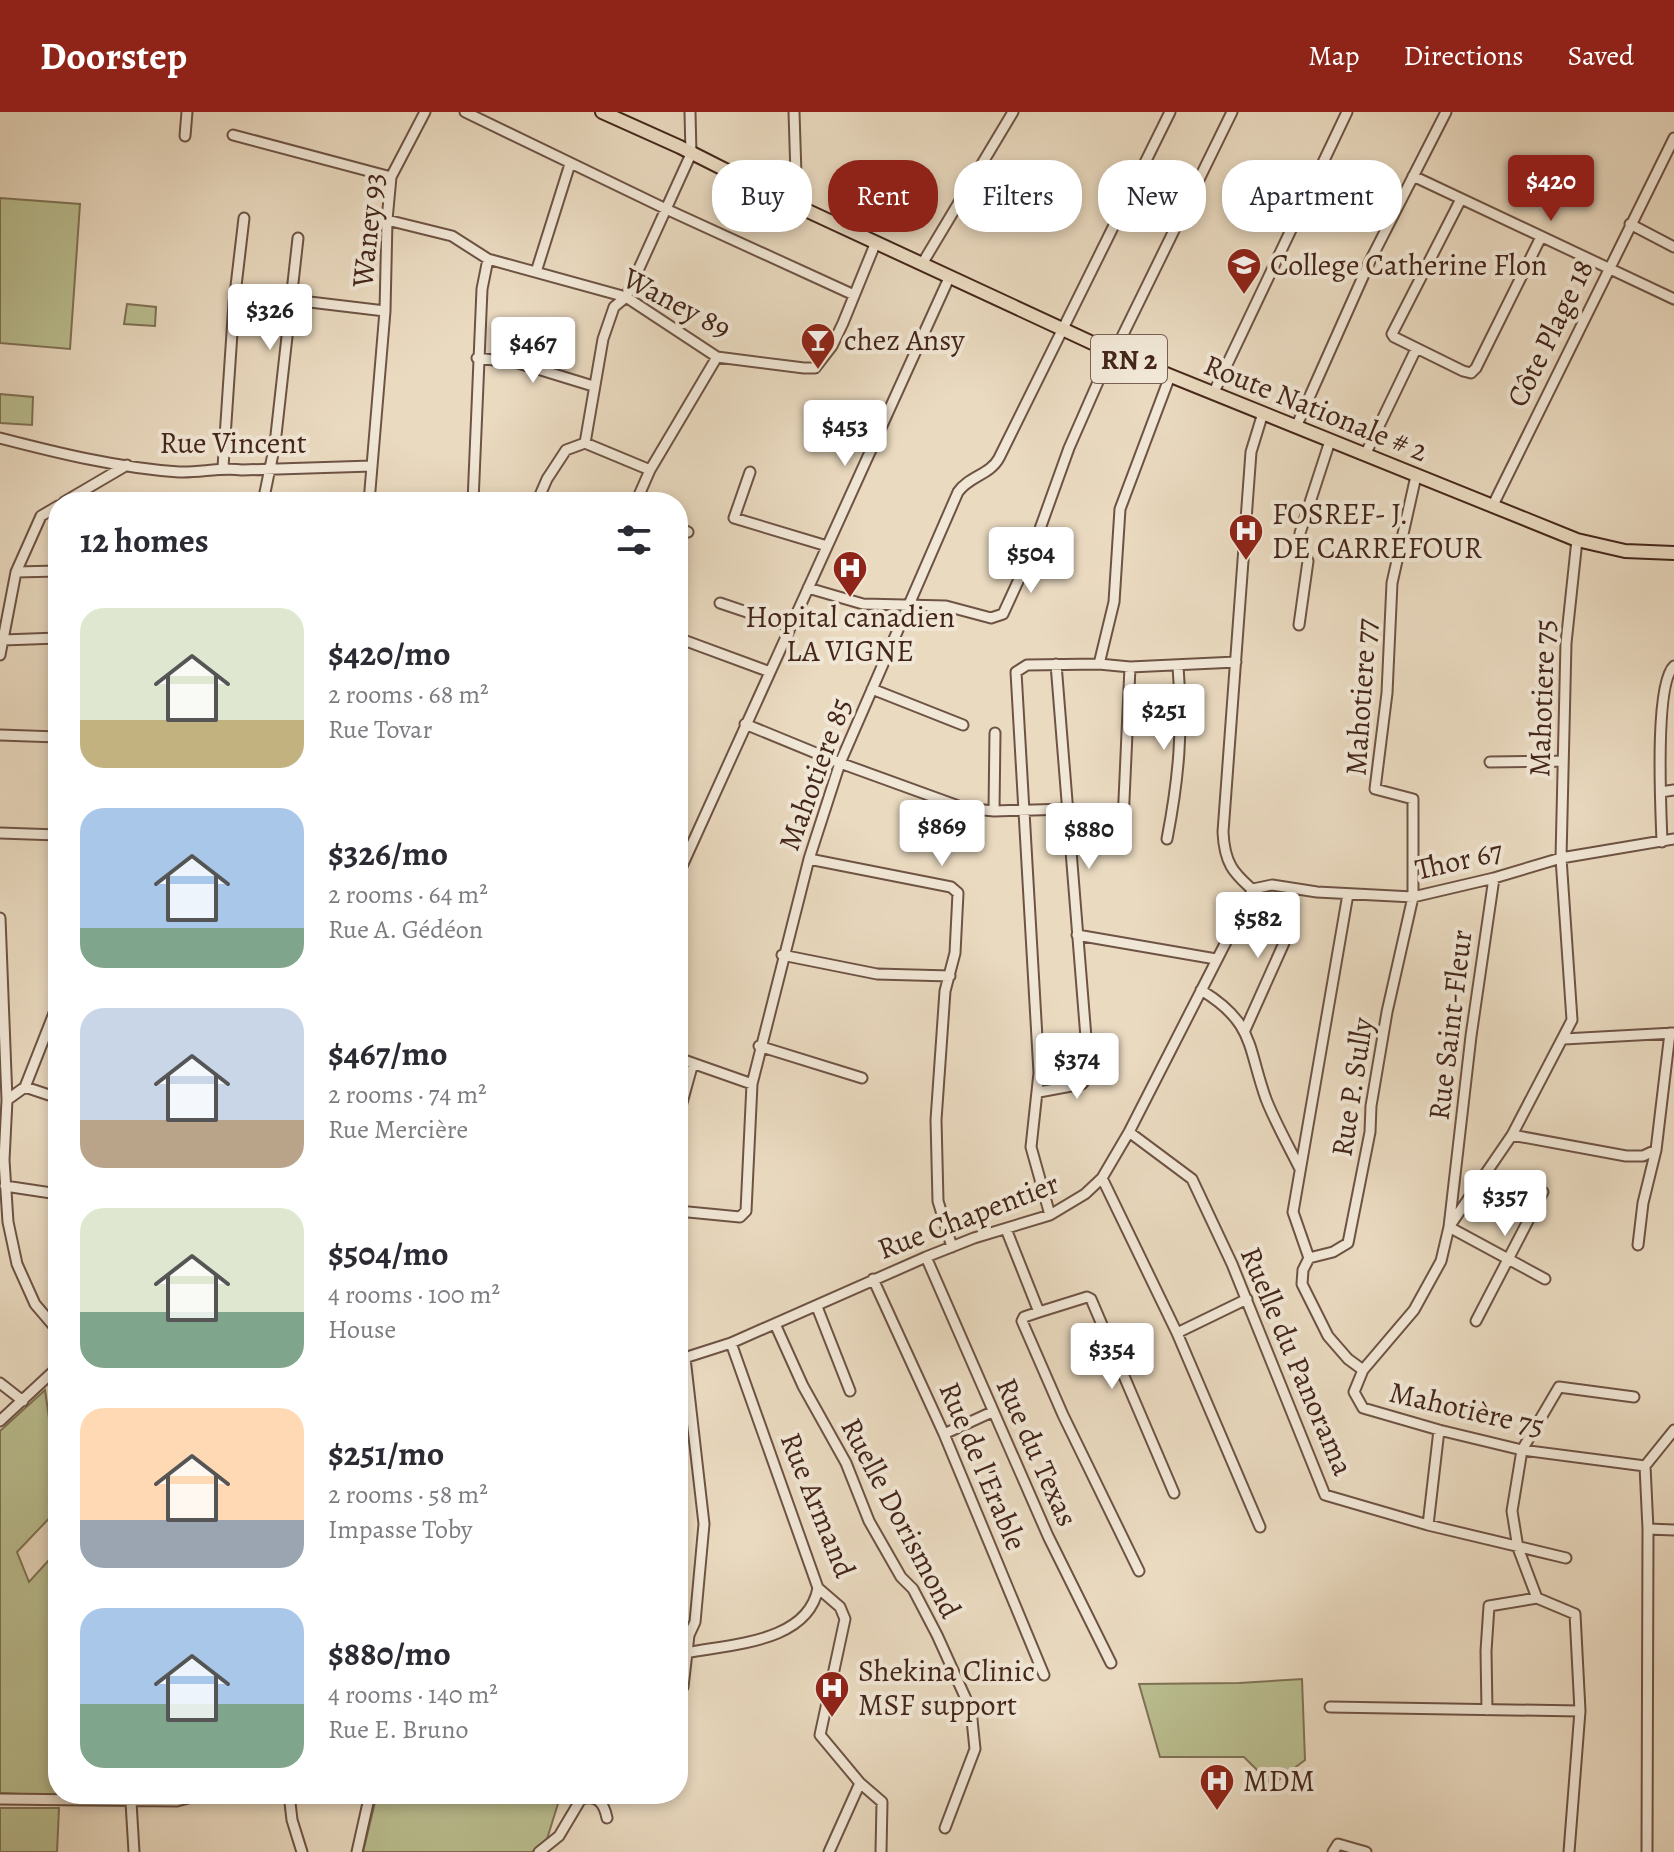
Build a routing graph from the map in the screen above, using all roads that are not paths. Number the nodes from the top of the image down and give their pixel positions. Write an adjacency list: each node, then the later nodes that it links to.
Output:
1 (187, 112): 14 (street)
2 (425, 112): 21 (street, Waney 93)
3 (465, 112): 18 (street)
4 (602, 112): 12 (main road, Route Nationale # 2 / RN 2)
5 (690, 112): 16 (street)
6 (794, 112): 17 (street)
7 (1013, 112): 33 (street)
8 (1170, 112): 43 (street, Mahotiere 85)
9 (1232, 112): 45 (street)
10 (1347, 112): 50 (street)
11 (1446, 112): 20 (street)
12 (627, 118): 16 (main road, Route Nationale # 2 / RN 2)
13 (233, 135): 21 (street)
14 (185, 136)
15 (1674, 138): 27 (street, Côte Plage 18)
16 (691, 154): 19 (main road, Route Nationale # 2 / RN 2); 23 (street)
17 (796, 160)
18 (570, 164): 23 (street); 35 (street)
19 (712, 164)
20 (1413, 176): 22 (street); 52 (street)
21 (391, 177): 26 (street, Waney 93)
22 (1461, 199): 28 (street); 44 (street)
23 (666, 209): 37 (street); 38 (street)
24 (812, 213): 30 (main road, Route Nationale # 2 / RN 2)
25 (244, 218): 41 (street)
26 (387, 220): 32 (street, Waney 89); 42 (street, Waney 93)
27 (1630, 224): 31 (street); 34 (street, Côte Plage 18)
28 (1541, 237): 34 (street); 44 (street)
29 (298, 238): 40 (street)
30 (876, 242): 33 (main road, Route Nationale # 2 / RN 2); 37 (street, Waney 89)
31 (1674, 247)
32 (488, 259): 35 (street, Waney 89); 47 (street)
33 (922, 264): 36 (main road, Route Nationale # 2 / RN 2)
34 (1609, 267): 39 (street); 70 (street, Côte Plage 18)
35 (536, 272): 38 (street, Waney 89)
36 (949, 278): 43 (main road, Route Nationale # 2 / RN 2); 73 (street)
37 (854, 295): 46 (street, Waney 89)
38 (626, 297): 46 (street, Waney 89); 49 (street)
39 (1674, 299)
40 (293, 300): 41 (street); 42 (street); 60 (street)
41 (234, 303): 59 (street)
42 (385, 311): 58 (street, Waney 93)
43 (1063, 329): 45 (main road, Route Nationale # 2 / RN 2); 79 (street, Mahotiere 85)
44 (1416, 349): 56 (street)
45 (1114, 353): 48 (main road, Route Nationale # 2 / RN 2); 79 (street)
46 (717, 357): 61 (street)
47 (477, 358): 49 (street); 67 (street)
48 (1170, 376): 50 (main road, Route Nationale # 2 / RN 2); 88 (street)
49 (593, 386): 55 (street)
50 (1213, 394): 51 (main road, Route Nationale # 2 / RN 2)
51 (1263, 413): 52 (main road, Route Nationale # 2 / RN 2); 86 (street)
52 (1296, 427): 54 (main road, Route Nationale # 2 / RN 2)
53 (0, 438): 57 (street, Rue Vincent)
54 (1330, 441): 56 (main road, Route Nationale # 2 / RN 2); 80 (street)
55 (585, 443): 61 (street); 68 (street)
56 (1365, 455): 63 (main road, Route Nationale # 2 / RN 2)
57 (127, 465): 59 (street, Rue Vincent); 64 (street)
58 (372, 466): 60 (street, Rue Vincent); 66 (street, Waney 93)
59 (223, 467): 60 (street, Rue Vincent)
60 (271, 469): 65 (street)
61 (650, 470): 69 (street)
62 (750, 472): 73 (street)
63 (1416, 476): 70 (main road, Route Nationale # 2 / RN 2); 121 (street, Mahotiere 77)
64 (81, 492)
65 (265, 492)
66 (370, 492)
67 (473, 492)
68 (541, 492)
69 (640, 492)
70 (1492, 507): 72 (main road, Route Nationale # 2 / RN 2)
71 (48, 512): 76 (street)
72 (1577, 540): 74 (main road, Route Nationale # 2 / RN 2); 101 (street, Mahotiere 75)
73 (827, 546): 77 (street)
74 (1674, 553)
75 (48, 571): 76 (street)
76 (16, 572): 83 (street)
77 (808, 588): 79 (street); 81 (street)
78 (720, 603): 81 (street)
79 (910, 606): 93 (street, Mahotiere 85)
80 (1299, 625)
81 (791, 627): 92 (street)
82 (48, 638): 83 (street)
83 (3, 640): 85 (street)
84 (688, 642): 92 (street)
85 (0, 655)
86 (1236, 662): 89 (street); 119 (street)
87 (1056, 664): 88 (street); 106 (street); 107 (street)
88 (1099, 664): 91 (street)
89 (1178, 666): 91 (street); 111 (street)
90 (1674, 666): 96 (street)
91 (1130, 667): 114 (street)
92 (770, 672): 94 (street)
93 (872, 689): 95 (street); 103 (street, Mahotiere 85)
94 (745, 724): 103 (street); 115 (street)
95 (963, 725)
96 (1661, 725): 97 (street); 105 (street)
97 (1674, 725)
98 (995, 733): 108 (street)
99 (0, 735): 100 (street)
100 (48, 737)
101 (1563, 761): 102 (street); 116 (street, Mahotiere 75)
102 (1490, 762)
103 (840, 763): 108 (street); 117 (street, Mahotiere 85)
104 (1674, 790): 105 (street)
105 (1661, 792): 113 (street)
106 (1069, 809): 107 (street); 123 (street)
107 (1023, 810): 108 (street); 139 (street)
108 (994, 811)
109 (0, 833): 110 (street)
110 (48, 835)
111 (1167, 839)
112 (1674, 839): 113 (street, Thor 67)
113 (1662, 842): 116 (street, Thor 67)
114 (1122, 844)
115 (688, 845)
116 (1561, 858): 118 (street, Thor 67); 131 (street, Mahotière 75)
117 (809, 859): 124 (street, Mahotiere 85); 126 (street)
118 (1494, 878): 121 (street, Thor 67); 152 (street, Rue Saint-Fleur)
119 (1253, 889): 120 (street, Thor 67); 125 (street, Rue Chapentier); 129 (street)
120 (1348, 894): 121 (street, Thor 67); 145 (street)
121 (1413, 897): 157 (street, Rue P. Sully)
122 (0, 918): 141 (street)
123 (1077, 935): 125 (street); 139 (street)
124 (782, 955): 126 (street); 132 (street, Mahotiere 85)
125 (1216, 959): 127 (street, Rue Chapentier)
126 (950, 976): 155 (street)
127 (1201, 990): 129 (street); 142 (street, Rue Chapentier)
128 (48, 1028): 138 (street)
129 (1245, 1030): 145 (street)
130 (1672, 1033): 131 (street); 144 (street)
131 (1564, 1039): 143 (street, Mahotière 75)
132 (759, 1046): 135 (street); 137 (street, Mahotiere 85)
133 (688, 1061): 134 (street)
134 (693, 1063): 136 (street); 137 (street)
135 (862, 1078)
136 (688, 1081)
137 (752, 1084): 150 (street, Mahotiere 85)
138 (25, 1087): 140 (street); 141 (street)
139 (1039, 1092): 151 (street)
140 (48, 1095)
141 (7, 1100): 147 (street)
142 (1129, 1132): 146 (street, Rue Chapentier); 161 (street, Ruelle du Panorama)
143 (1512, 1135): 144 (street); 152 (street, Mahotière 75)
144 (1656, 1150): 154 (street)
145 (1299, 1168): 157 (street)
146 (1102, 1178): 151 (street, Rue Chapentier); 167 (street)
147 (5, 1186): 148 (street); 164 (street)
148 (48, 1192)
149 (1543, 1192): 158 (street)
150 (688, 1212)
151 (1050, 1215): 153 (street, Rue Chapentier)
152 (1449, 1227): 158 (street); 170 (street, Mahotière 75)
153 (1006, 1229): 155 (street, Rue Chapentier); 163 (street)
154 (1638, 1245)
155 (952, 1247): 156 (street, Rue Chapentier)
156 (926, 1257): 159 (street, Rue Chapentier); 177 (street, Rue du Texas)
157 (1309, 1258): 170 (street)
158 (1508, 1258): 160 (street); 165 (street)
159 (873, 1279): 162 (street, Rue Chapentier); 181 (street, Rue de l'Erable)
160 (1545, 1279)
161 (1247, 1299): 167 (street); 185 (street, Ruelle du Panorama)
162 (817, 1307): 166 (street, Rue Chapentier); 173 (street)
163 (1039, 1312): 184 (street); 191 (street)
164 (48, 1319)
165 (1476, 1321)
166 (775, 1324): 168 (street, Rue Chapentier); 210 (street, Ruelle Dorismond)
167 (1177, 1333): 186 (street)
168 (731, 1343): 169 (street, Rue Chapentier); 192 (street, Rue Armand)
169 (688, 1357)
170 (1363, 1370): 179 (street, Mahotière 75)
171 (48, 1377): 175 (street)
172 (0, 1383): 175 (street)
173 (850, 1391)
174 (1634, 1397): 182 (street)
175 (23, 1401): 178 (street)
176 (688, 1409): 194 (street)
177 (992, 1412): 181 (street); 196 (street, Rue du Texas)
178 (0, 1421)
179 (1439, 1430): 182 (street, Mahotière 75); 185 (street)
180 (1674, 1430): 183 (street)
181 (944, 1434): 197 (street, Rue de l'Erable)
182 (1522, 1450): 183 (street, Mahotière 75); 189 (street)
183 (1645, 1466): 187 (street)
184 (1174, 1493)
185 (1428, 1525): 189 (street, Ruelle du Panorama)
186 (1260, 1527)
187 (1648, 1529): 188 (street); 220 (street)
188 (1674, 1530)
189 (1518, 1548): 190 (street, Ruelle du Panorama); 193 (street)
190 (1566, 1558)
191 (1139, 1571)
192 (818, 1588): 195 (street); 201 (street, Rue Armand)
193 (1537, 1598): 199 (street); 200 (street)
194 (688, 1641)
195 (688, 1653)
196 (1111, 1663)
197 (1044, 1675)
198 (1330, 1707): 199 (street)
199 (1487, 1710): 200 (street)
200 (1580, 1711): 219 (street)
201 (860, 1783): 215 (street); 216 (street)
202 (0, 1799): 203 (street)
203 (48, 1800)
204 (131, 1804): 211 (street)
205 (290, 1804): 212 (street)
206 (368, 1804): 213 (street)
207 (578, 1804): 214 (street)
208 (602, 1804): 209 (street)
209 (607, 1818)
210 (945, 1828)
211 (134, 1852)
212 (301, 1852)
213 (357, 1852)
214 (539, 1852)
215 (829, 1852)
216 (881, 1852)
217 (1333, 1852): 218 (street)
218 (1366, 1852)
219 (1569, 1852)
220 (1647, 1852)

